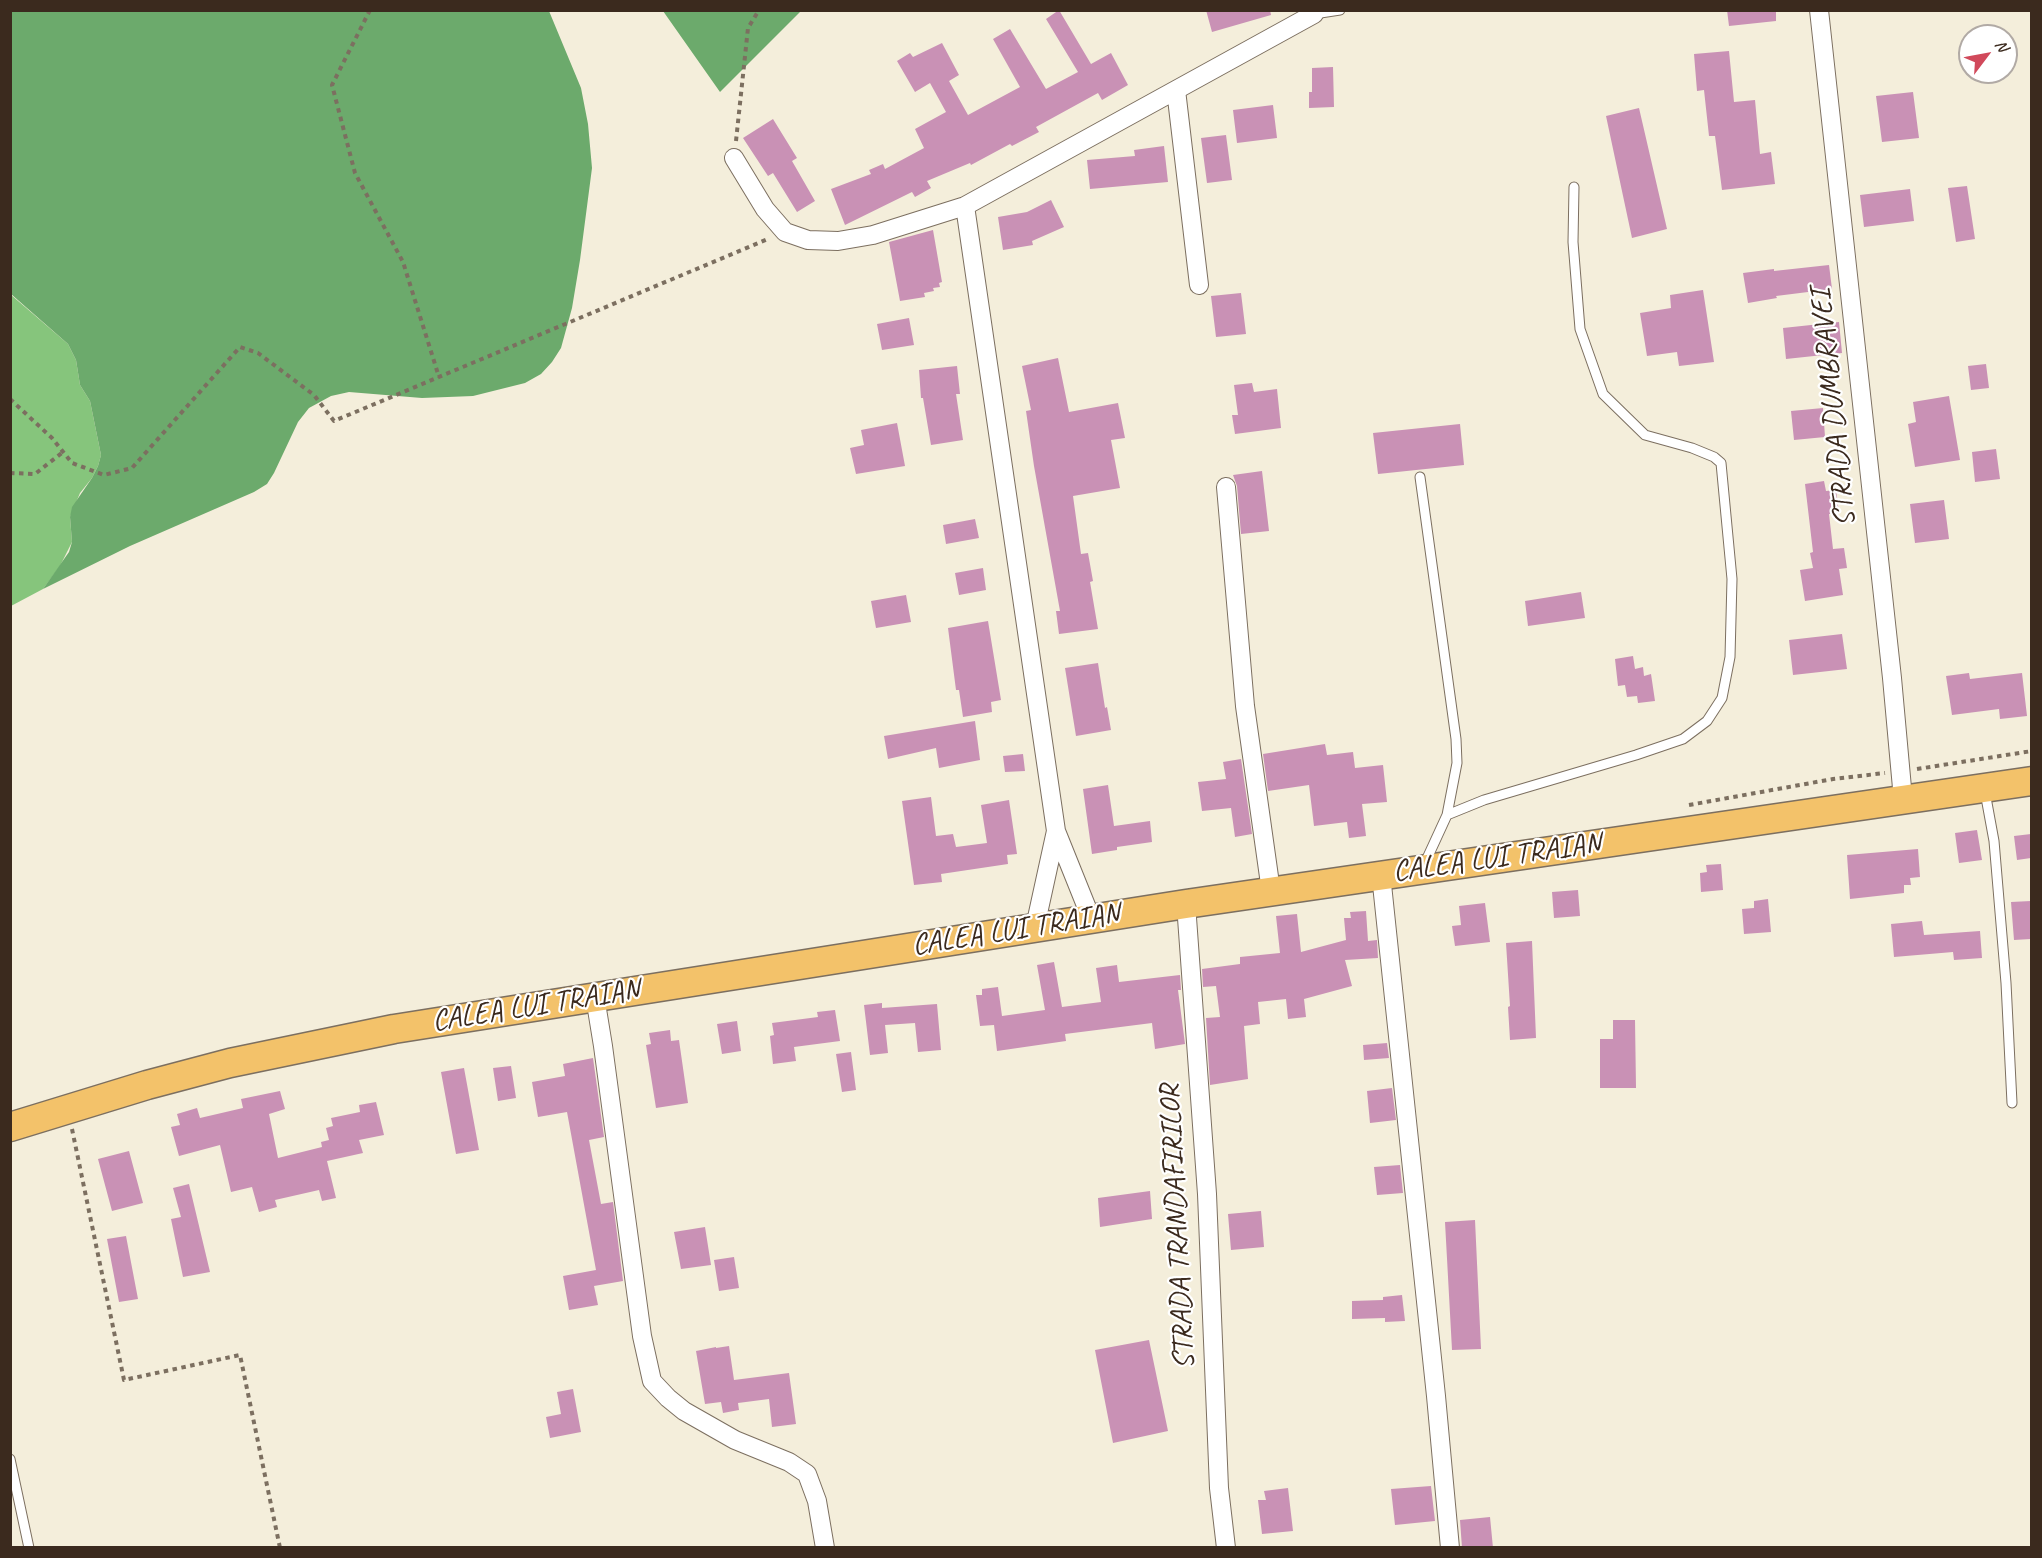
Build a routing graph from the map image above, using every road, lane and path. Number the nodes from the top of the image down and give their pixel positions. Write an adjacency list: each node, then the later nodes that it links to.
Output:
1 (370, 10): 12 (path)
2 (759, 10): 7 (path)
3 (1340, 10): 5 (lane)
4 (1819, 10): 19 (street, STRADA DUMBRAVEI)
5 (1315, 12): 6 (street)
6 (1176, 90): 9 (street); 11 (street)
7 (734, 158): 10 (street)
8 (1574, 188): 24 (lane)
9 (965, 206): 10 (street); 25 (street)
10 (785, 232): 12 (path)
11 (1198, 285)
12 (439, 377): 14 (path)
13 (10, 399): 14 (path)
14 (63, 452): 15 (path)
15 (10, 473)
16 (1420, 477): 24 (lane)
17 (1226, 487): 28 (street)
18 (2031, 751): 19 (path)
19 (1900, 771): 20 (path); 23 (street, STRADA DUMBRAVEI)
20 (1849, 778)
21 (2031, 780): 22 (highway, CALEA LUI TRAIAN)
22 (1984, 787): 23 (highway, CALEA LUI TRAIAN); 33 (lane)
23 (1903, 799): 26 (highway, CALEA LUI TRAIAN)
24 (1447, 815): 26 (lane)
25 (1056, 831): 30 (street); 31 (street)
26 (1421, 869): 27 (highway, CALEA LUI TRAIAN)
27 (1381, 875): 28 (highway, CALEA LUI TRAIAN); 41 (street)
28 (1271, 891): 29 (highway, CALEA LUI TRAIAN)
29 (1186, 904): 30 (highway, CALEA LUI TRAIAN); 40 (street, STRADA TRANDAFIRILOR)
30 (1091, 918): 31 (highway, CALEA LUI TRAIAN)
31 (1035, 927): 32 (highway, CALEA LUI TRAIAN)
32 (595, 997): 34 (highway, CALEA LUI TRAIAN); 39 (street)
33 (2012, 1103)
34 (68, 1108): 35 (highway, CALEA LUI TRAIAN); 38 (path)
35 (10, 1126)
36 (10, 1459): 37 (lane)
37 (29, 1548)
38 (280, 1548)
39 (825, 1548)
40 (1226, 1548)
41 (1450, 1548)

